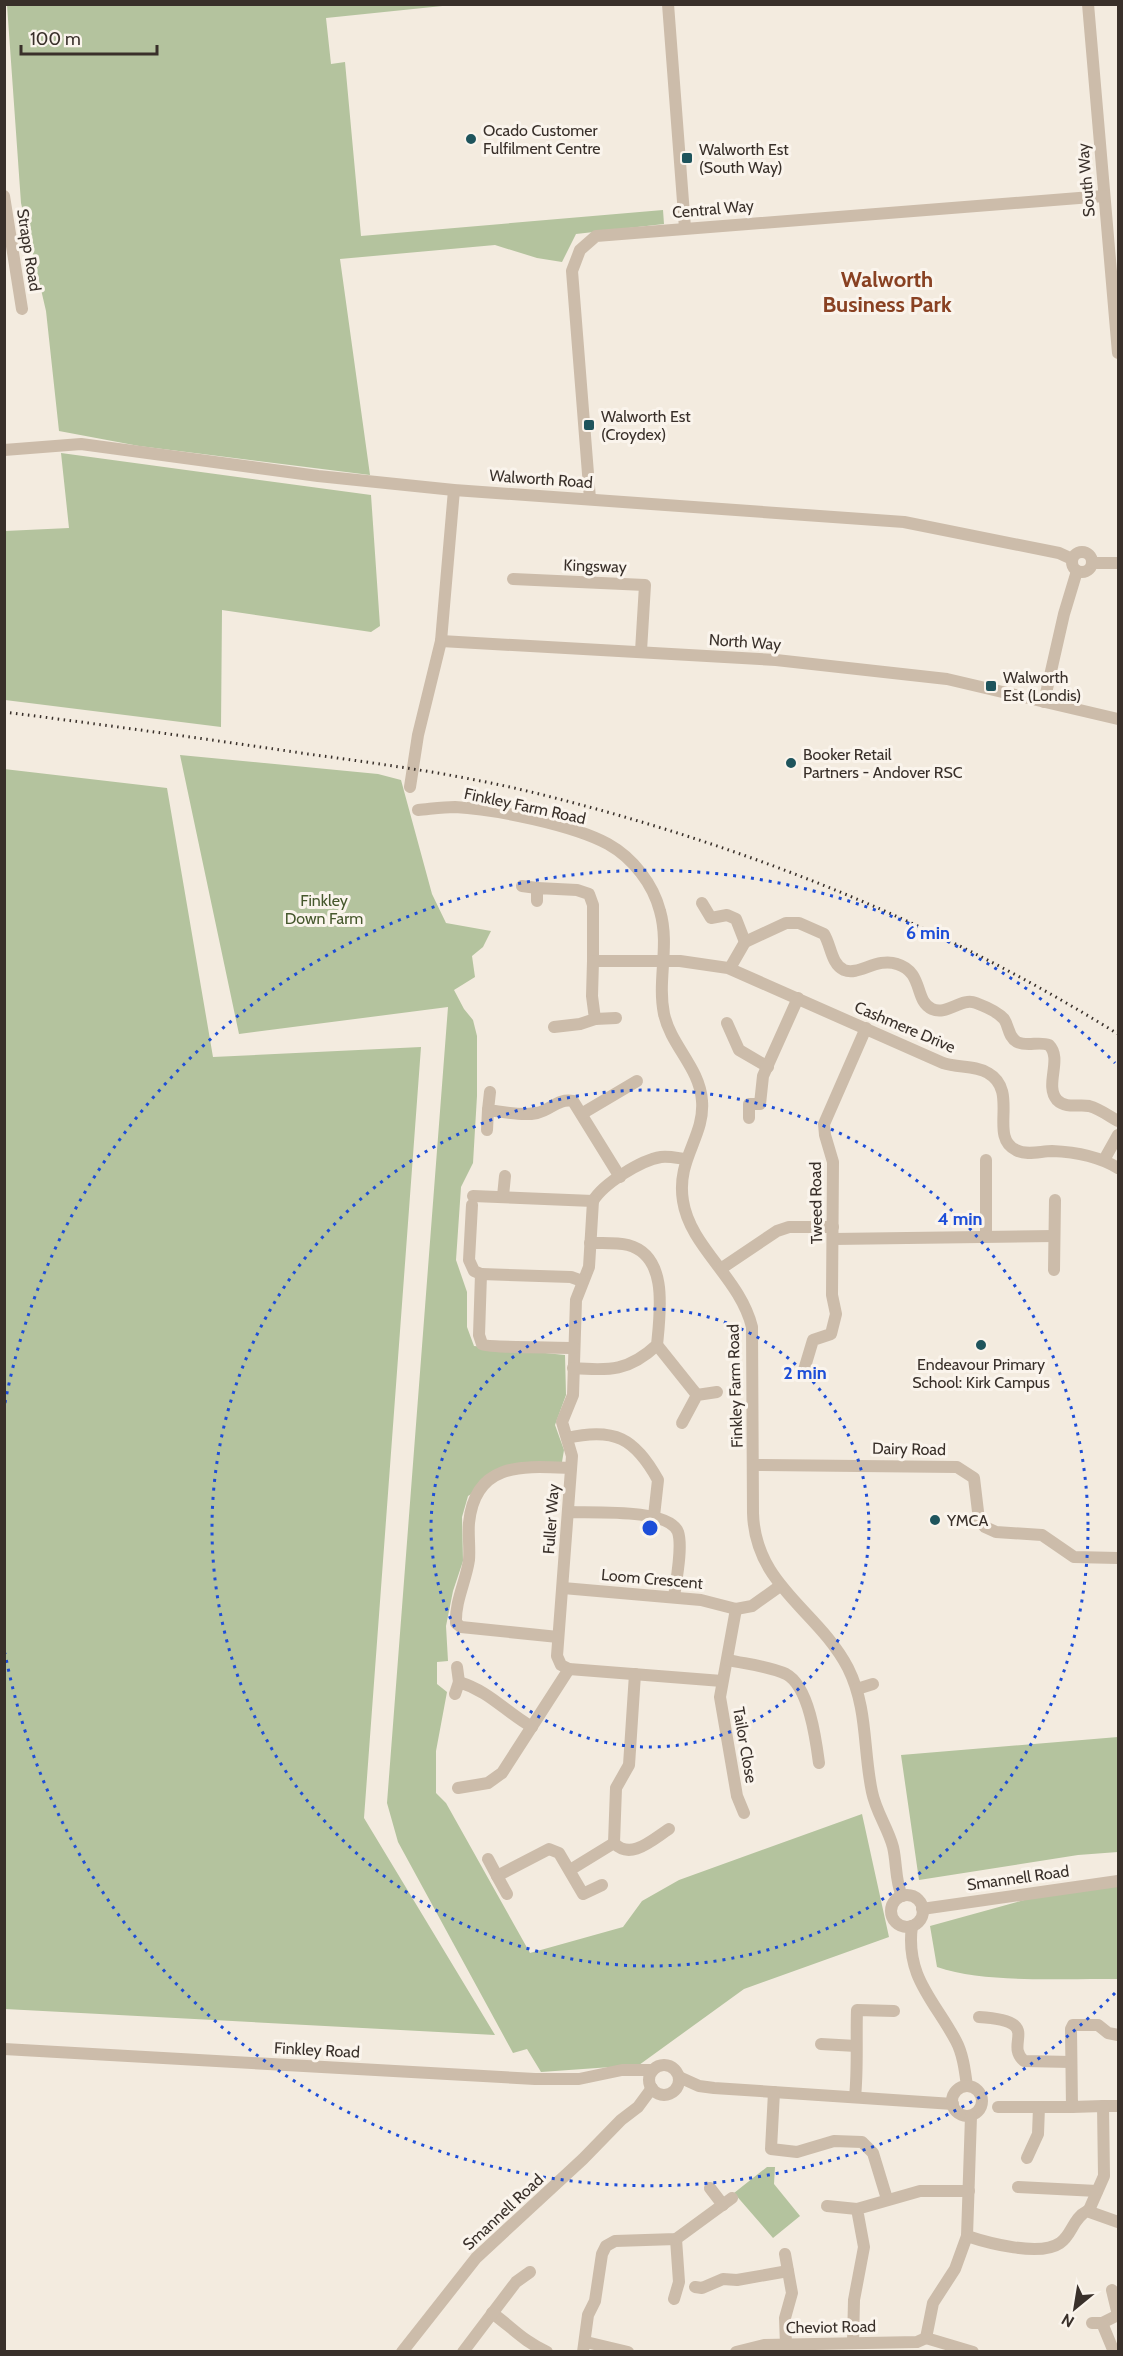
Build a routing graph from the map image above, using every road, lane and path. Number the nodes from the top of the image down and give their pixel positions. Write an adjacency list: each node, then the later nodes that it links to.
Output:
1 (668, 4): 5 (street)
2 (1088, 4): 4 (street, South Way)
3 (4, 196): 7 (street, Strapp Road)
4 (1104, 196): 5 (street, Central Way); 6 (street, South Way)
5 (685, 228): 12 (street, Central Way)
6 (1113, 244): 9 (street, South Way)
7 (9, 257): 8 (street, Strapp Road)
8 (22, 309)
9 (1119, 353)
10 (4, 450): 11 (street, Walworth Road)
11 (454, 490): 12 (street, Walworth Road); 16 (street)
12 (590, 499): 14 (street, Walworth Road)
13 (1119, 563): 14 (street)
14 (1075, 565): 18 (street)
15 (513, 579): 17 (street, Kingsway)
16 (441, 640): 17 (street, North Way); 20 (street)
17 (641, 651): 18 (street, North Way)
18 (1044, 702): 19 (street, North Way)
19 (1119, 719)
20 (410, 787)
21 (418, 810): 25 (street, Finkley Farm Road)
22 (522, 886): 26 (street)
23 (702, 903): 24 (street)
24 (745, 942): 27 (street); 40 (street)
25 (664, 961): 26 (street, Cashmere Drive); 27 (street, Cashmere Drive); 43 (street, Finkley Farm Road)
26 (593, 962): 30 (street)
27 (730, 968): 28 (street, Cashmere Drive)
28 (798, 998): 33 (street, Cashmere Drive); 34 (street)
29 (616, 1018): 30 (street)
30 (595, 1019): 32 (street)
31 (727, 1023): 34 (street)
32 (554, 1027)
33 (866, 1028): 45 (street, Cashmere Drive); 52 (street, Tweed Road)
34 (768, 1067): 39 (street)
35 (637, 1081): 38 (street)
36 (490, 1092): 37 (street)
37 (489, 1110): 38 (street); 41 (street)
38 (583, 1113): 48 (street)
39 (749, 1118)
40 (1119, 1121)
41 (487, 1130)
42 (1119, 1134): 45 (street)
43 (685, 1159): 48 (street); 56 (street, Finkley Farm Road)
44 (986, 1160): 54 (street)
45 (1104, 1161): 46 (street, Cashmere Drive)
46 (1119, 1168)
47 (505, 1176): 49 (street)
48 (620, 1176): 51 (street)
49 (503, 1197): 51 (street); 58 (street)
50 (1055, 1200): 53 (street)
51 (593, 1201): 55 (street, Fuller Way)
52 (833, 1233): 54 (street); 56 (street); 63 (street, Tweed Road)
53 (1054, 1236): 54 (street); 57 (street)
54 (986, 1237)
55 (591, 1243): 59 (street, Fuller Way); 60 (street)
56 (722, 1268): 68 (street, Finkley Farm Road)
57 (1054, 1270)
58 (481, 1274): 59 (street); 61 (street)
59 (582, 1281): 61 (street, Fuller Way)
60 (657, 1345): 62 (street); 65 (street)
61 (574, 1348): 62 (street, Fuller Way)
62 (573, 1368): 67 (street, Fuller Way)
63 (804, 1370)
64 (717, 1392): 65 (street)
65 (697, 1395): 66 (street)
66 (682, 1423)
67 (567, 1438): 69 (street, Fuller Way); 71 (street)
68 (754, 1465): 72 (street, Dairy Road); 73 (street, Finkley Farm Road)
69 (571, 1468): 70 (street, Fuller Way); 77 (street)
70 (568, 1512): 71 (street); 74 (street, Fuller Way)
71 (654, 1516): 75 (street)
72 (1119, 1558)
73 (780, 1586): 76 (street); 84 (street, Finkley Farm Road)
74 (563, 1588): 75 (street, Loom Crescent); 77 (street, Fuller Way)
75 (675, 1597): 76 (street, Loom Crescent)
76 (736, 1610): 78 (street)
77 (558, 1637): 80 (street, Fuller Way)
78 (728, 1660): 82 (street); 86 (street)
79 (457, 1667): 85 (street)
80 (569, 1669): 81 (street); 85 (street)
81 (635, 1674): 82 (street); 90 (street)
82 (723, 1681): 88 (street, Tailor Close)
83 (873, 1684): 84 (street)
84 (857, 1689): 97 (street, Finkley Farm Road)
85 (532, 1727): 87 (street)
86 (819, 1763)
87 (458, 1788)
88 (744, 1813)
89 (669, 1829): 90 (street)
90 (614, 1843): 92 (street)
91 (488, 1859): 93 (street)
92 (570, 1870): 93 (street); 95 (street)
93 (497, 1876): 96 (street)
94 (1119, 1881): 98 (street, Smannell Road)
95 (602, 1885)
96 (507, 1894)
97 (902, 1896): 98 (street); 99 (street)
98 (922, 1909): 99 (street)
99 (912, 1926): 109 (street)
100 (894, 2011): 104 (street)
101 (979, 2017): 106 (street)
102 (1119, 2035): 106 (street)
103 (821, 2044): 104 (street)
104 (856, 2046): 111 (street)
105 (4, 2049): 108 (street, Finkley Road)
106 (1071, 2062): 117 (street)
107 (678, 2082): 108 (street, Smannell Road); 108 (street, Finkley Road); 110 (street)
108 (654, 2083): 143 (street, Smannell Road)
109 (967, 2086): 112 (street); 118 (street)
110 (774, 2092): 111 (street); 124 (street)
111 (855, 2097): 112 (street)
112 (952, 2104): 118 (street)
113 (1103, 2106): 114 (street); 117 (street); 123 (street)
114 (1119, 2106)
115 (998, 2107): 116 (street)
116 (1039, 2107): 117 (street); 119 (street)
117 (1072, 2107)
118 (970, 2116): 122 (street)
119 (1027, 2158)
120 (1018, 2187): 123 (street)
121 (710, 2188): 130 (street)
122 (969, 2191): 124 (street); 129 (street)
123 (1097, 2191): 127 (street)
124 (887, 2199): 126 (street)
125 (827, 2206): 126 (street)
126 (857, 2209): 140 (street)
127 (1089, 2210): 128 (street); 129 (street)
128 (1119, 2222)
129 (967, 2236): 139 (street)
130 (676, 2239): 136 (street); 142 (street)
131 (785, 2254): 132 (street)
132 (788, 2271): 134 (street); 141 (street)
133 (530, 2272): 137 (street)
134 (695, 2287)
135 (1112, 2290): 138 (street)
136 (674, 2299)
137 (492, 2313): 144 (street); 145 (street)
138 (1118, 2315): 149 (street)
139 (926, 2338): 140 (street, Cheviot Road); 148 (street)
140 (853, 2343): 141 (street, Cheviot Road)
141 (786, 2344): 147 (street, Cheviot Road)
142 (584, 2347): 146 (street)
143 (402, 2352)
144 (463, 2352)
145 (547, 2352)
146 (628, 2352)
147 (736, 2352)
148 (973, 2352)
149 (1114, 2352)

